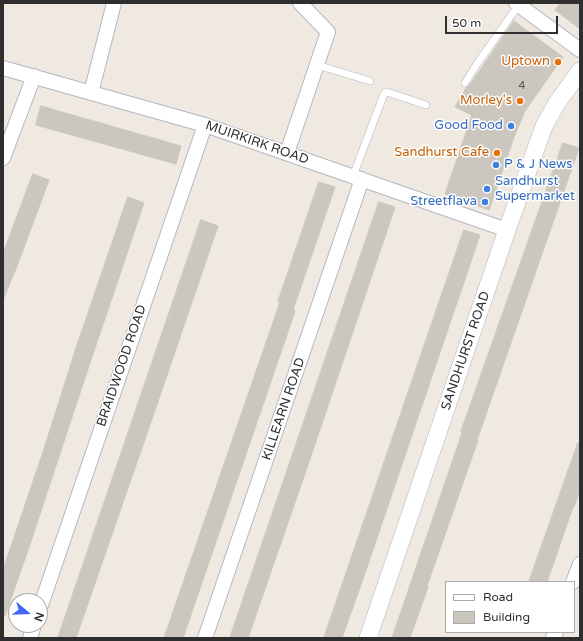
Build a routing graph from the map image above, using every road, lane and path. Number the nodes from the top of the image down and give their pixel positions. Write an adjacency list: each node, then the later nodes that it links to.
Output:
1 (114, 3): 11 (street)
2 (300, 3): 5 (street)
3 (518, 4): 4 (street); 10 (lane)
4 (580, 50)
5 (317, 65): 9 (lane); 14 (street)
6 (3, 68): 8 (street, MUIRKIRK ROAD)
7 (580, 71): 17 (street, SANDHURST ROAD)
8 (34, 76): 11 (street, MUIRKIRK ROAD); 15 (street)
9 (370, 81)
10 (465, 84)
11 (91, 93): 13 (street, MUIRKIRK ROAD)
12 (426, 105): 16 (lane)
13 (205, 125): 14 (street, MUIRKIRK ROAD); 20 (street, BRAIDWOOD ROAD)
14 (287, 153): 16 (street, MUIRKIRK ROAD)
15 (3, 158)
16 (358, 178): 17 (street, MUIRKIRK ROAD); 21 (street, KILLEARN ROAD)
17 (507, 230): 22 (street, SANDHURST ROAD)
18 (580, 564): 19 (street)
19 (574, 581)
20 (45, 593)
21 (205, 638)
22 (368, 638)

